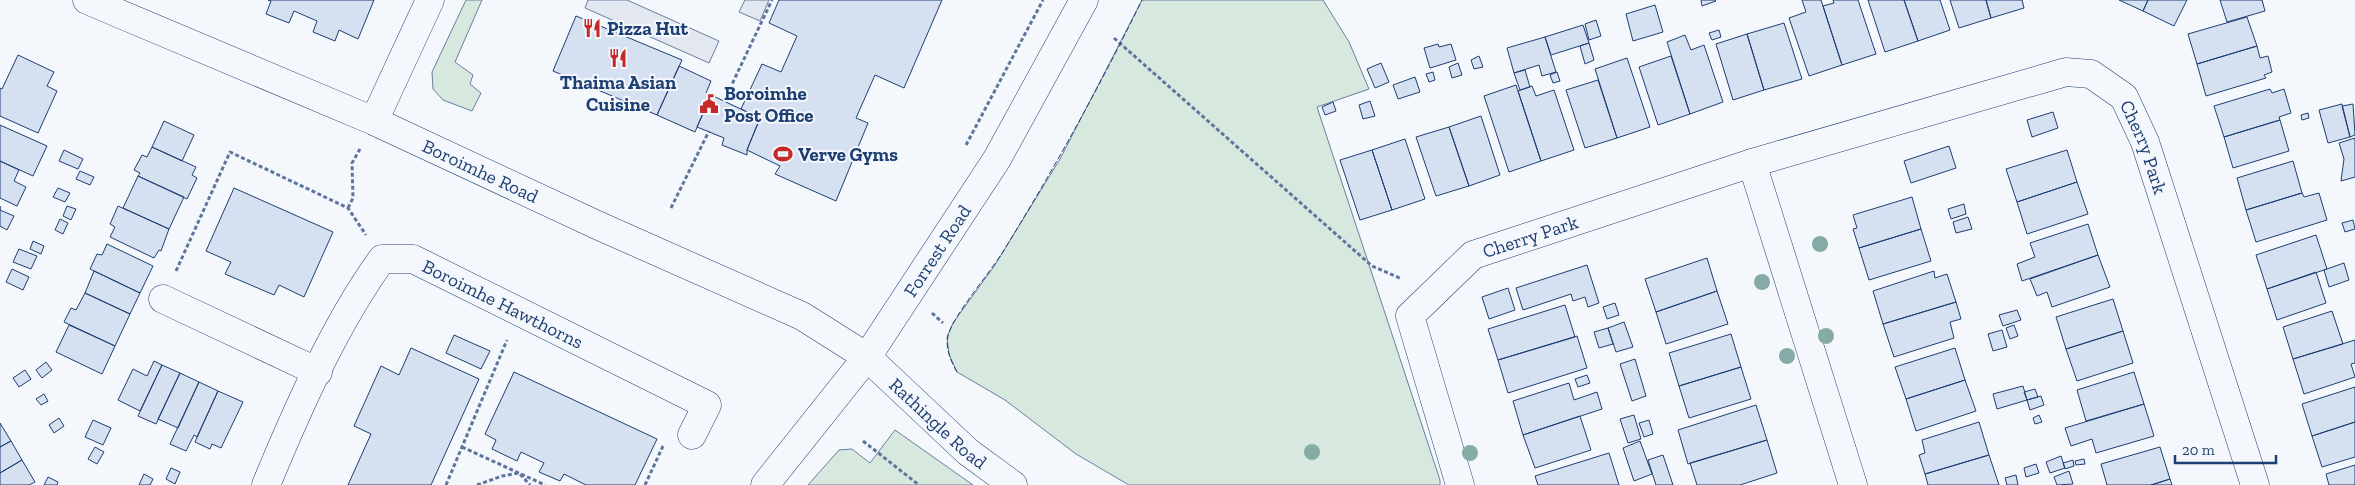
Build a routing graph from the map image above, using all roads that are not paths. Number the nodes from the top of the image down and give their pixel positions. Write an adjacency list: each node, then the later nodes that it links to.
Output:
1 (87, 0): 4 (street, Boroimhe Road)
2 (430, 0): 4 (street)
3 (1084, 0): 7 (street, Forrest Road)
4 (374, 121): 7 (street, Boroimhe Road)
5 (1752, 163): 13 (street, Cherry Park); 14 (street); 15 (street, Cherry Park)
6 (163, 299): 8 (street)
7 (867, 357): 11 (street, Forrest Road); 12 (street, Rathingle Road)
8 (318, 372): 9 (street, Boroimhe Hawthorns); 10 (street)
9 (692, 435)
10 (266, 485)
11 (765, 485)
12 (1013, 485)
13 (1460, 485)
14 (1853, 485)
15 (2255, 485)

